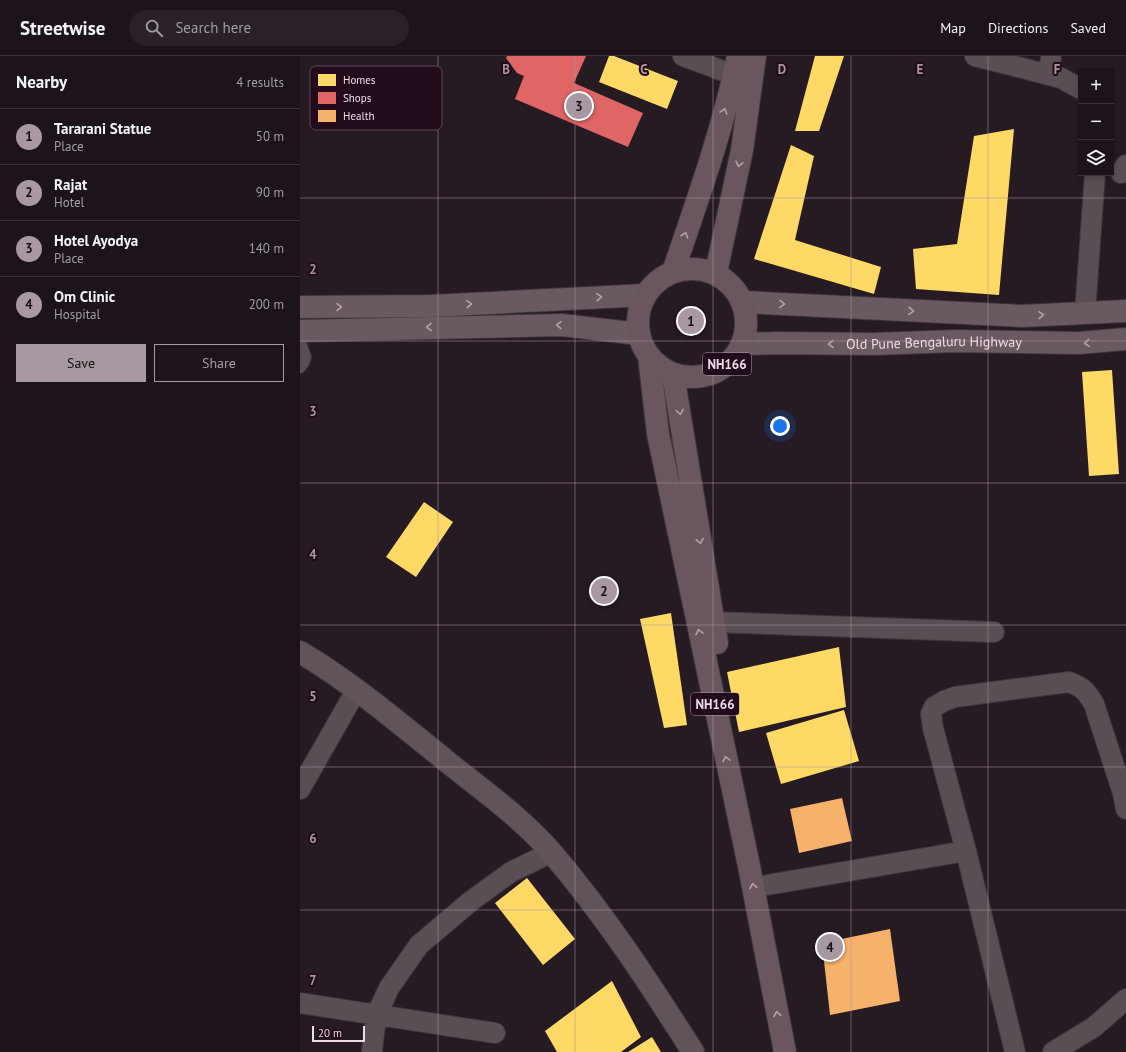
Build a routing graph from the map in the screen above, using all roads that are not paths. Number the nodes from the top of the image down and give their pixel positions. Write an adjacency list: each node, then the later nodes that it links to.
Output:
1 (683, 56): 5 (street)
2 (755, 56): 11 (highway, one-way to 11)
3 (975, 56): 4 (street)
4 (1050, 65): 6 (street)
5 (736, 66): 10 (highway, one-way to 5)
6 (1078, 87)
7 (1126, 165): 8 (street)
8 (1126, 172)
9 (1095, 176): 16 (street)
10 (673, 272): 11 (highway, NH166); 12 (highway, NH166)
11 (716, 273): 13 (highway, NH166)
12 (646, 295): 14 (main road, one-way to 12); 18 (highway, NH166)
13 (743, 302): 16 (main road, Old Pune Bengaluru Highway, one-way to 16); 21 (highway, NH166)
14 (300, 307)
15 (1126, 311): 16 (main road, Old Pune Bengaluru Highway)
16 (1085, 314)
17 (300, 331): 18 (main road, one-way to 17)
18 (639, 334): 22 (highway, NH166)
19 (1126, 339): 21 (main road, Old Pune Bengaluru Highway, one-way to 21)
20 (300, 340): 23 (lane)
21 (742, 344): 24 (highway, NH166)
22 (649, 356): 24 (highway, NH166); 40 (highway, NH166, one-way to 22)
23 (300, 368)
24 (673, 374): 25 (highway, NH166, one-way to 25)
25 (713, 622): 26 (street); 33 (highway, NH166)
26 (994, 632)
27 (300, 652): 28 (street)
28 (357, 690): 29 (street); 32 (street)
29 (300, 789)
30 (1125, 798): 31 (street)
31 (966, 850): 33 (street); 42 (street)
32 (552, 852): 36 (street); 39 (street)
33 (767, 885): 41 (highway, NH166)
34 (1126, 999): 43 (street)
35 (300, 1003): 36 (street)
36 (376, 1016): 37 (street); 38 (street)
37 (495, 1033)
38 (372, 1052)
39 (693, 1052)
40 (785, 1052)
41 (800, 1052)
42 (1015, 1052)
43 (1053, 1052)

